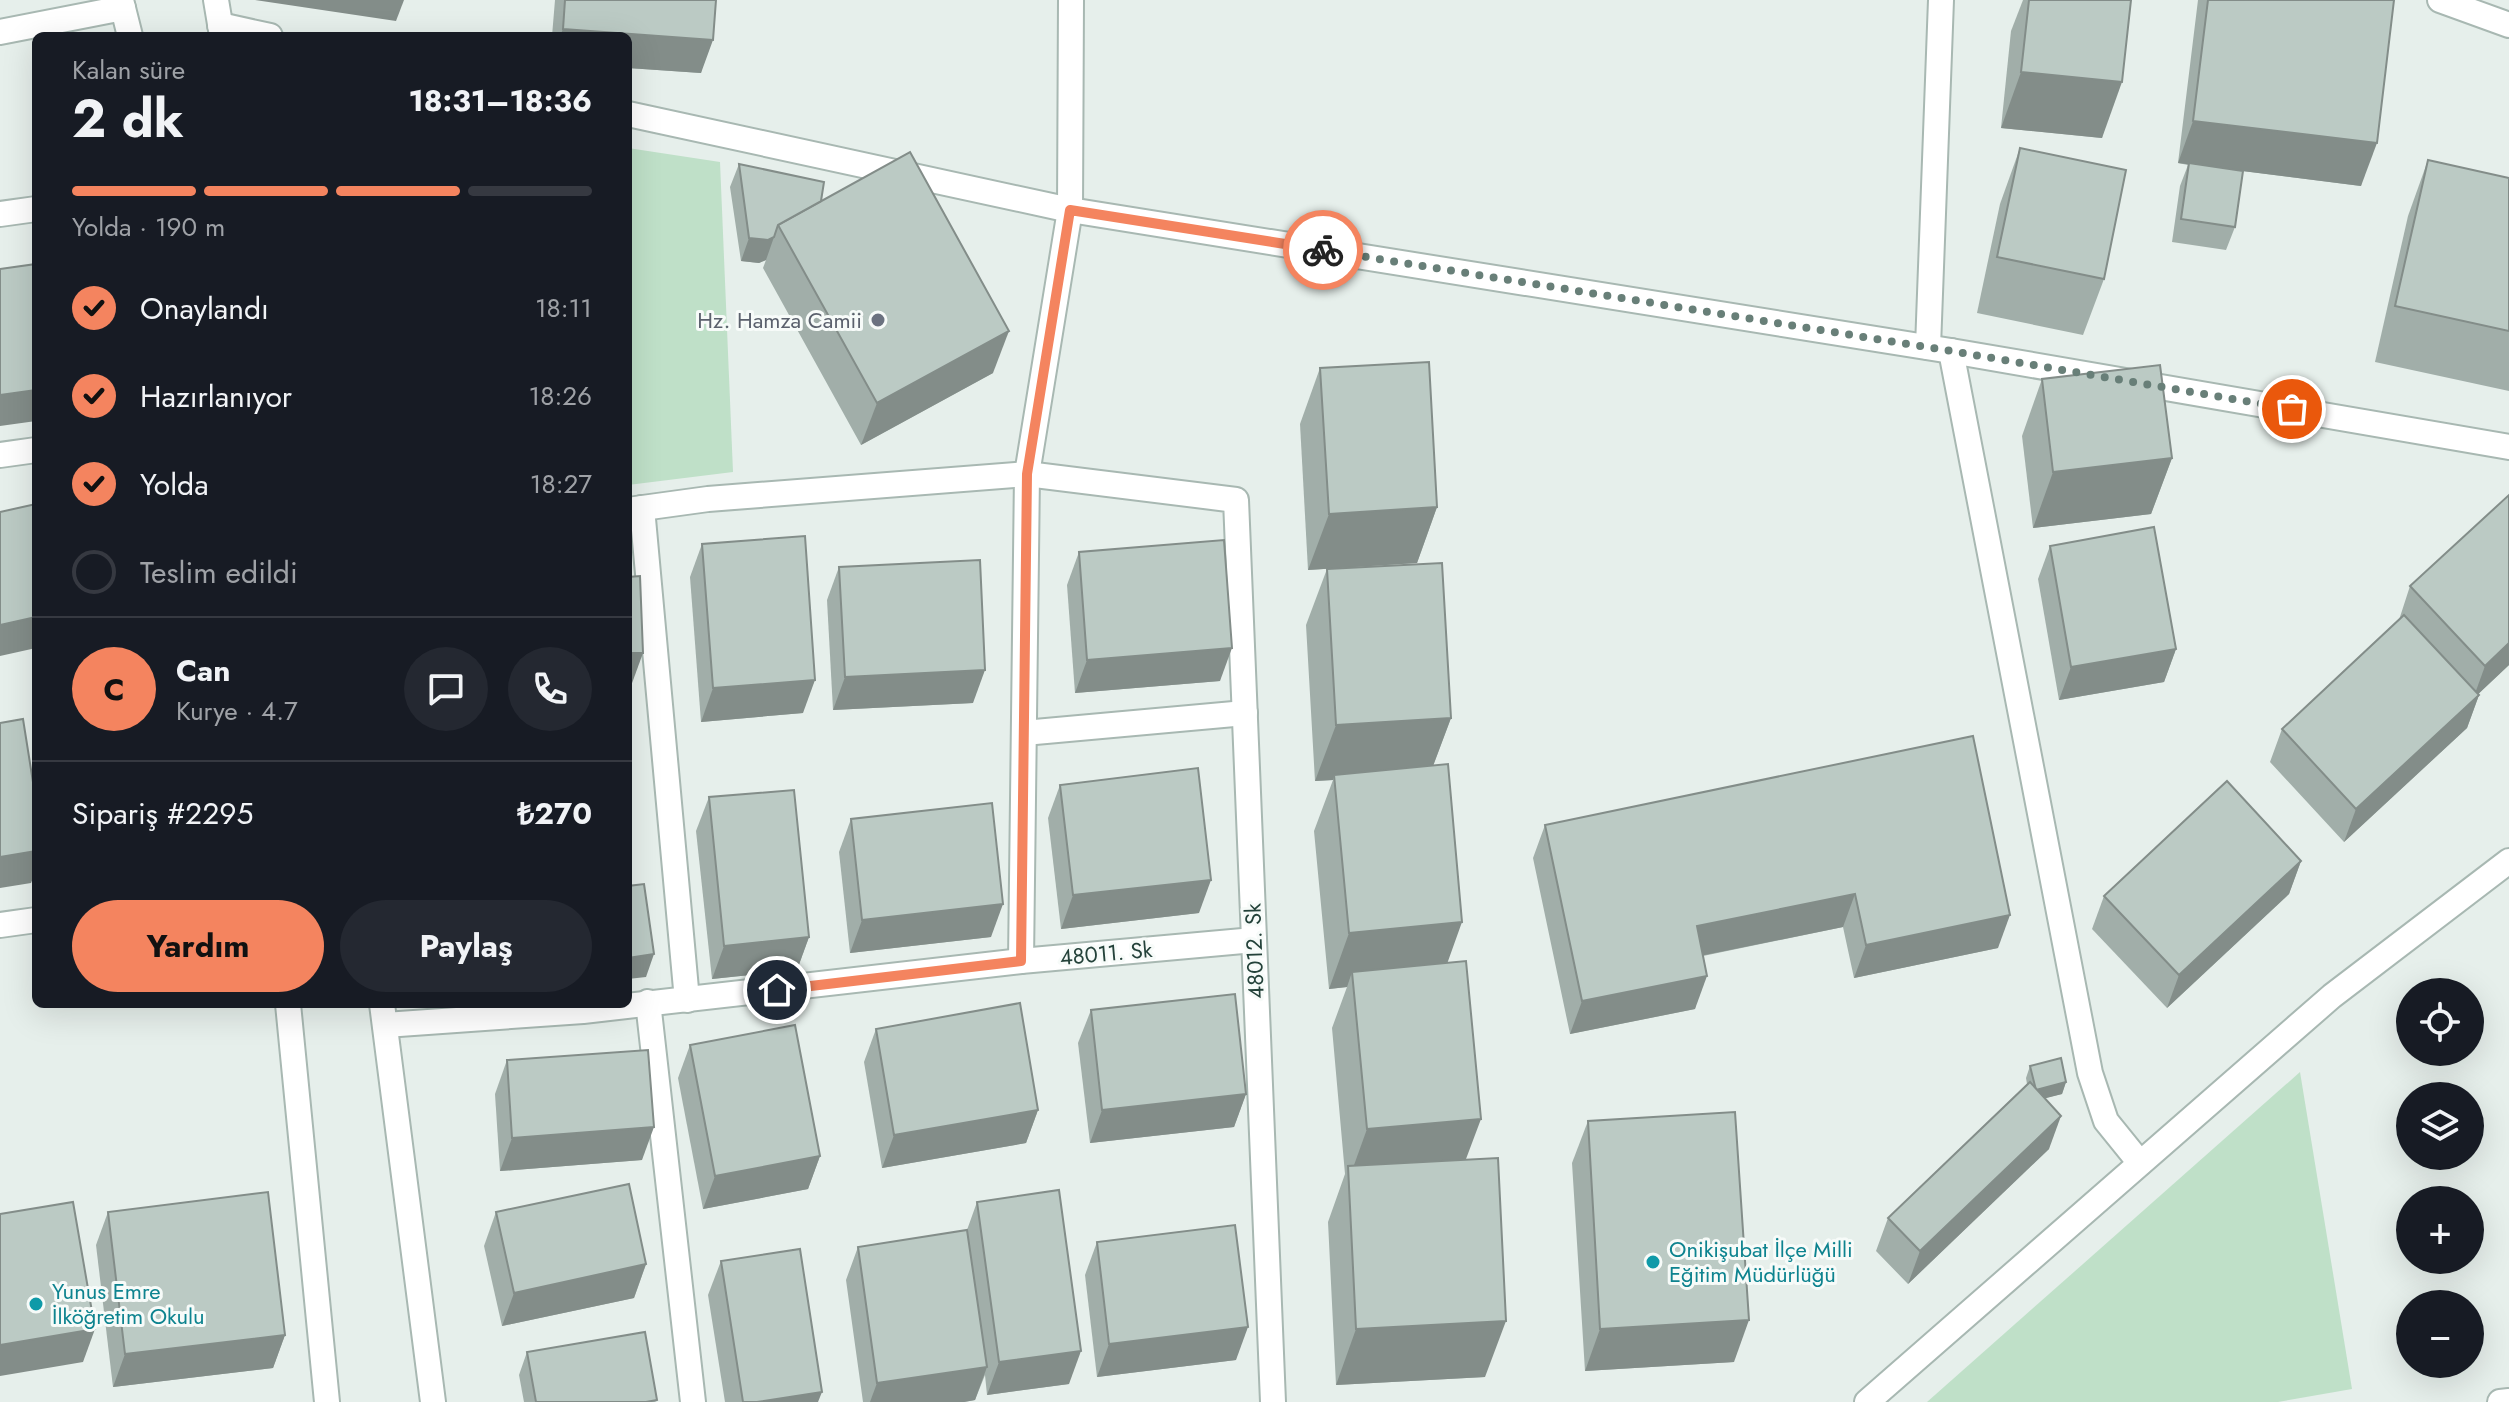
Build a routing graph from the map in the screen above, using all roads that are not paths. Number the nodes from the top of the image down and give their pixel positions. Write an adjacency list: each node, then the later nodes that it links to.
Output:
1 (216, 0): 7 (street)
2 (1071, 0): 12 (street)
3 (1941, 0): 14 (street)
4 (2440, 0): 6 (street)
5 (122, 4): 8 (street); 9 (street)
6 (2509, 25)
7 (221, 31)
8 (0, 32)
9 (129, 32)
10 (632, 115): 12 (street)
11 (32, 210): 13 (street)
12 (1070, 210): 14 (street); 18 (street)
13 (0, 214)
14 (1939, 349): 15 (street); 33 (street)
15 (2509, 447)
16 (32, 451): 17 (street)
17 (0, 455)
18 (1027, 474): 19 (street); 20 (street, 48012. Sk); 21 (street)
19 (635, 509): 27 (street)
20 (1245, 713): 21 (street); 25 (street, 48012. Sk)
21 (1024, 733): 26 (street)
22 (2509, 861): 33 (street)
23 (32, 921): 24 (street)
24 (0, 925)
25 (1254, 940): 26 (street, 48011. Sk); 38 (street, 48012. Sk)
26 (1021, 961): 27 (street, 48011. Sk)
27 (687, 1000): 28 (street, 48011. Sk)
28 (648, 1002): 29 (street, 48011. Sk); 37 (street)
29 (632, 1004)
30 (288, 1008): 35 (street)
31 (605, 1008): 32 (street, 48011. Sk)
32 (384, 1014): 36 (street)
33 (2140, 1163): 39 (street)
34 (2509, 1401): 40 (street)
35 (327, 1402)
36 (433, 1402)
37 (693, 1402)
38 (1273, 1402)
39 (1867, 1402)
40 (2500, 1402)

